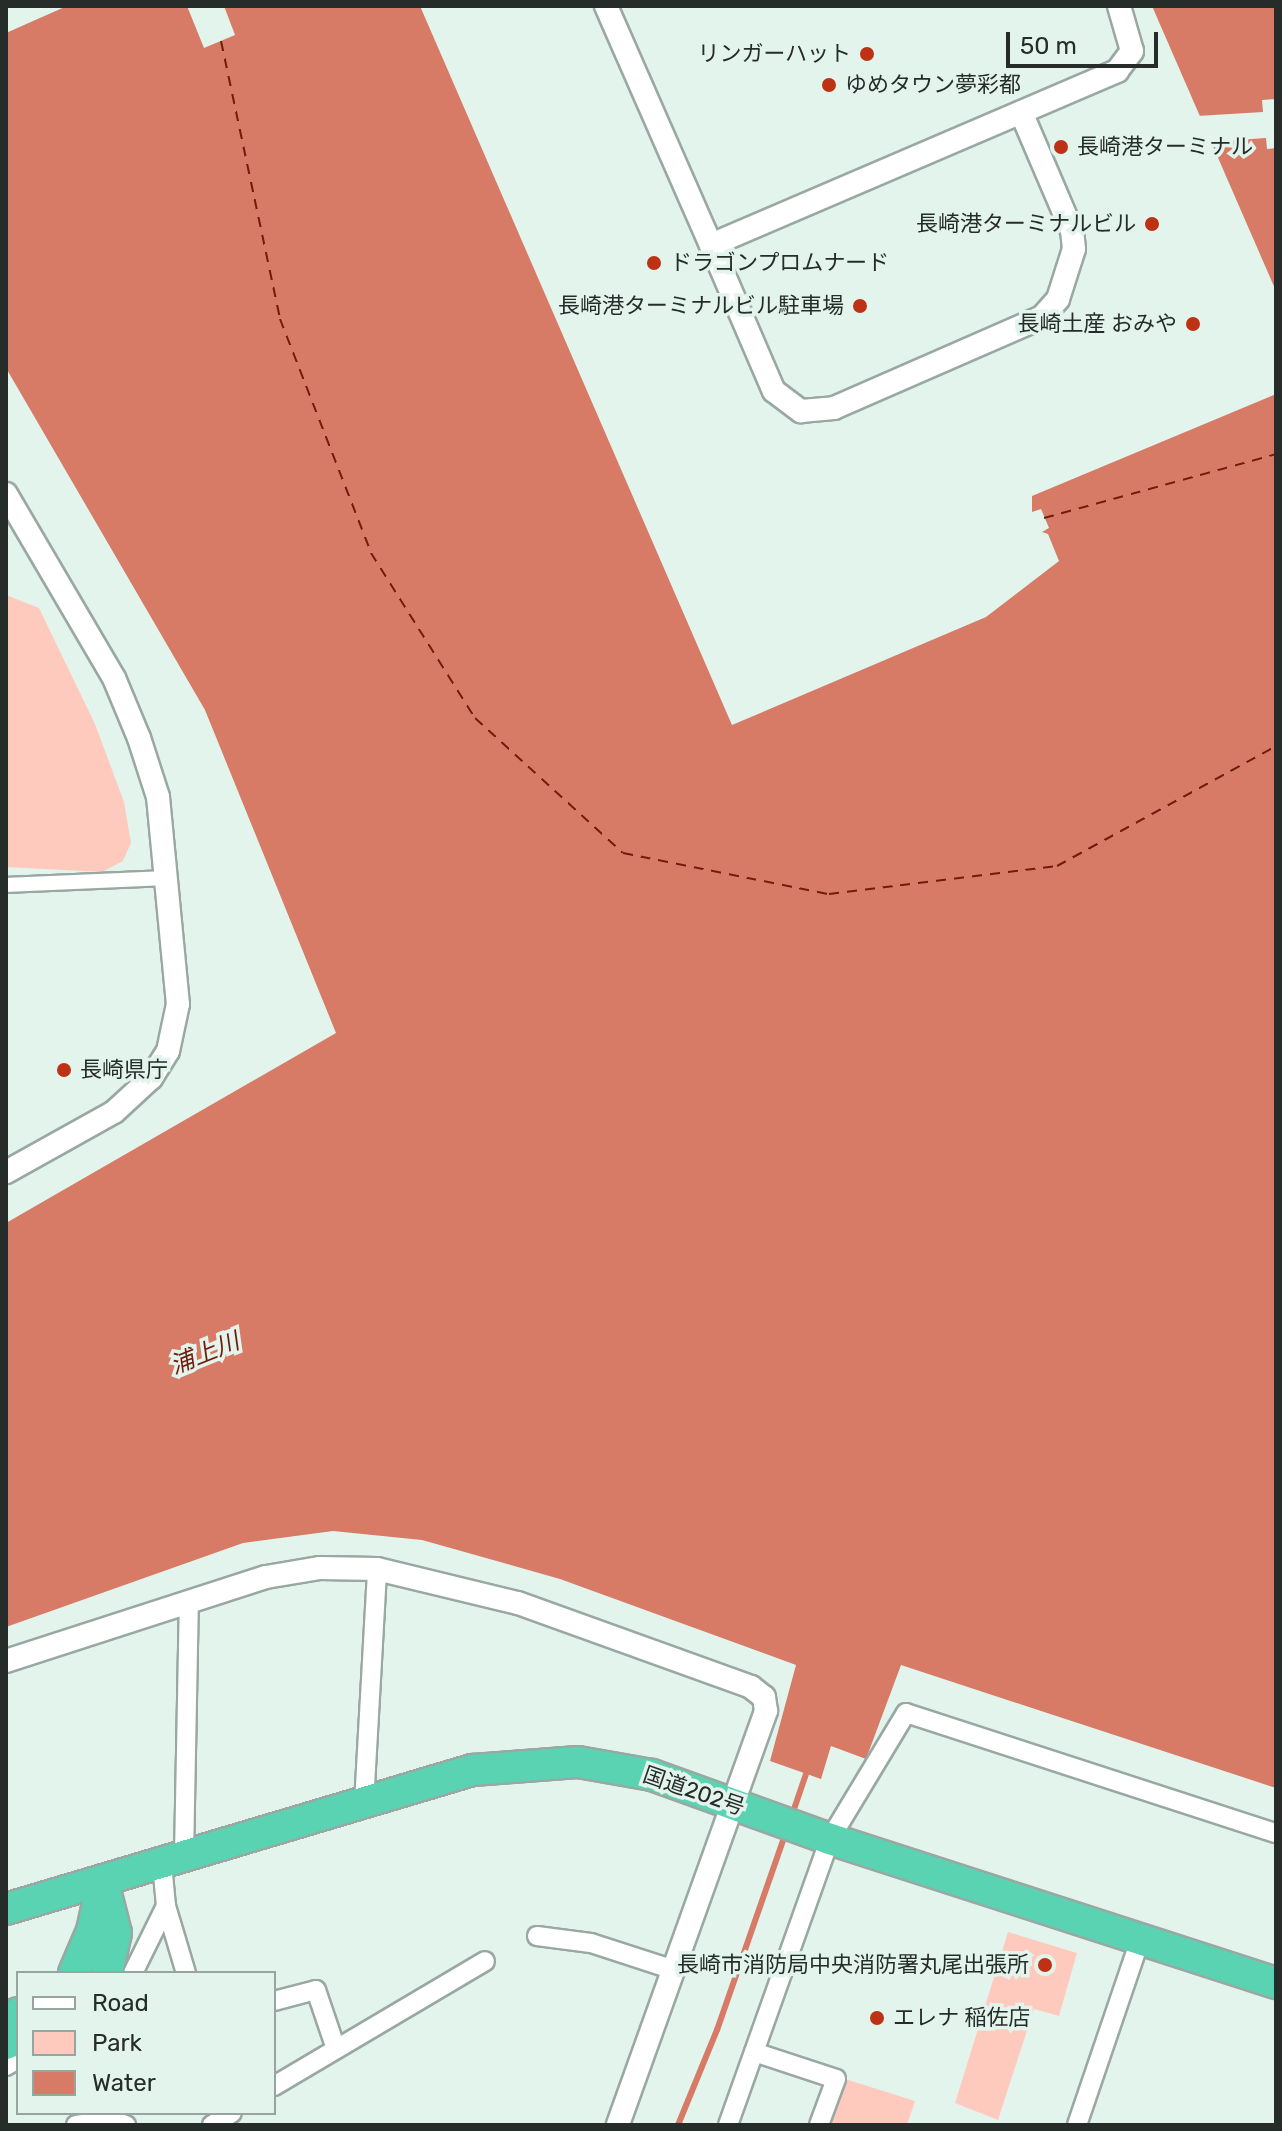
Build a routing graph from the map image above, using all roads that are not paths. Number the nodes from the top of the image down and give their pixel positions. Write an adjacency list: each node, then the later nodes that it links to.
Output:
1 (606, 6): 4 (street)
2 (1119, 6): 3 (street)
3 (1021, 112): 4 (street); 4 (street)
4 (711, 245)
5 (6, 494): 6 (street)
6 (166, 878): 7 (street); 8 (street)
7 (6, 885)
8 (6, 1172)
9 (377, 1569): 10 (street); 12 (street); 13 (street)
10 (189, 1603): 11 (street); 16 (street)
11 (6, 1661)
12 (364, 1804): 13 (highway, 国道202号); 16 (highway, 国道202号)
13 (744, 1808): 15 (highway, 国道202号); 23 (street)
14 (1276, 1833): 15 (street)
15 (820, 1836): 21 (highway, 国道202号); 31 (street)
16 (173, 1860): 17 (highway, 国道202号); 18 (street)
17 (103, 1880): 19 (highway, 国道202号); 24 (highway); 25 (highway)
18 (166, 1906): 26 (street); 27 (street)
19 (6, 1909)
20 (537, 1936): 23 (street)
21 (1140, 1940): 28 (highway, 国道202号); 38 (street)
22 (485, 1961): 30 (street)
23 (674, 1970): 35 (street)
24 (75, 1971)
25 (107, 1971)
26 (134, 1971)
27 (185, 1971)
28 (1276, 1983)
29 (276, 2000): 30 (street)
30 (336, 2049): 32 (street)
31 (754, 2052): 36 (street); 37 (street)
32 (276, 2085)
33 (118, 2119): 34 (street)
34 (76, 2125)
35 (618, 2125)
36 (728, 2125)
37 (819, 2125)
38 (1077, 2125)

